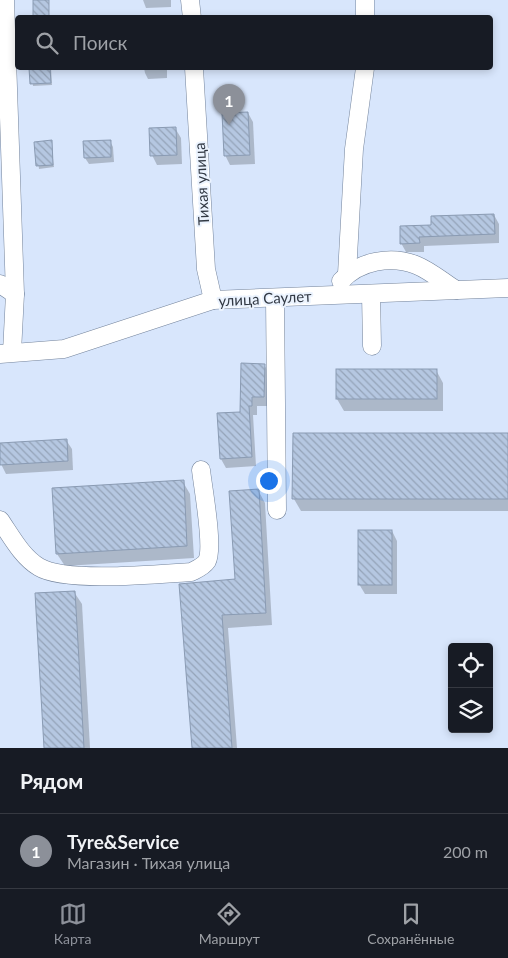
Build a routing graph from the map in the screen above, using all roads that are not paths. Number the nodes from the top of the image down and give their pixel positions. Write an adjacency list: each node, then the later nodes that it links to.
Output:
1 (5, 0): 12 (street)
2 (190, 0): 4 (street)
3 (365, 0): 5 (street)
4 (192, 15)
5 (365, 15)
6 (194, 70): 16 (street, Тихая улица)
7 (366, 70): 8 (street)
8 (347, 274): 11 (street); 14 (street)
9 (0, 284): 12 (street)
10 (508, 288): 11 (street, улица Саулет)
11 (456, 290): 13 (street, улица Саулет)
12 (15, 294): 18 (street)
13 (371, 294): 14 (street, улица Саулет); 17 (street)
14 (328, 296): 15 (street, улица Саулет)
15 (275, 298): 16 (street, улица Саулет); 20 (street)
16 (213, 300): 18 (street, улица Саулет)
17 (372, 346)
18 (6, 353)
19 (202, 470): 21 (street)
20 (277, 510)
21 (0, 520)

